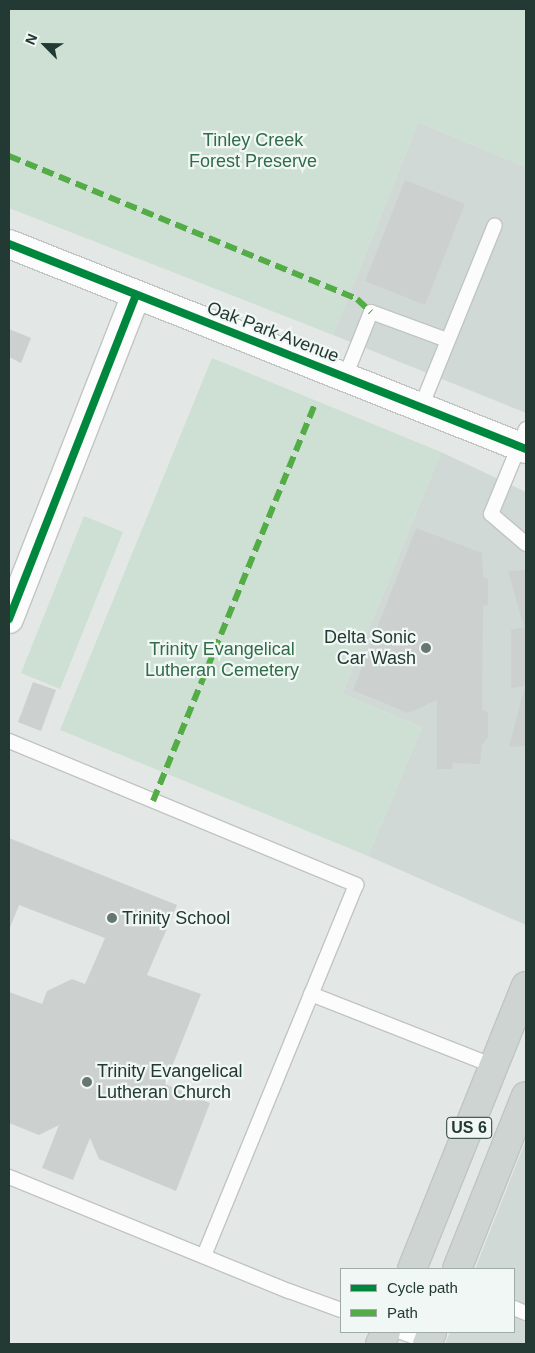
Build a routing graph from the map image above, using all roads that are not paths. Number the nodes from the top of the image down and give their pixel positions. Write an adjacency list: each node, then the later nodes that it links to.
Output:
1 (495, 225): 4 (lane)
2 (9, 244): 3 (street, Oak Park Avenue)
3 (136, 295): 5 (street, Oak Park Avenue); 9 (street)
4 (447, 340): 5 (lane); 6 (lane)
5 (346, 377): 6 (street, Oak Park Avenue)
6 (421, 407): 7 (street, Oak Park Avenue)
7 (524, 442): 8 (lane)
8 (526, 544)
9 (9, 618)
10 (9, 741): 12 (lane)
11 (526, 986): 13 (main road, US 6)
12 (311, 994): 13 (lane); 16 (lane)
13 (494, 1066): 17 (main road, US 6)
14 (526, 1096): 18 (main road, US 6)
15 (10, 1180): 16 (lane)
16 (204, 1256): 19 (lane)
17 (412, 1268)
18 (457, 1268)
19 (340, 1310)
20 (405, 1333): 21 (lane)
21 (429, 1339)

